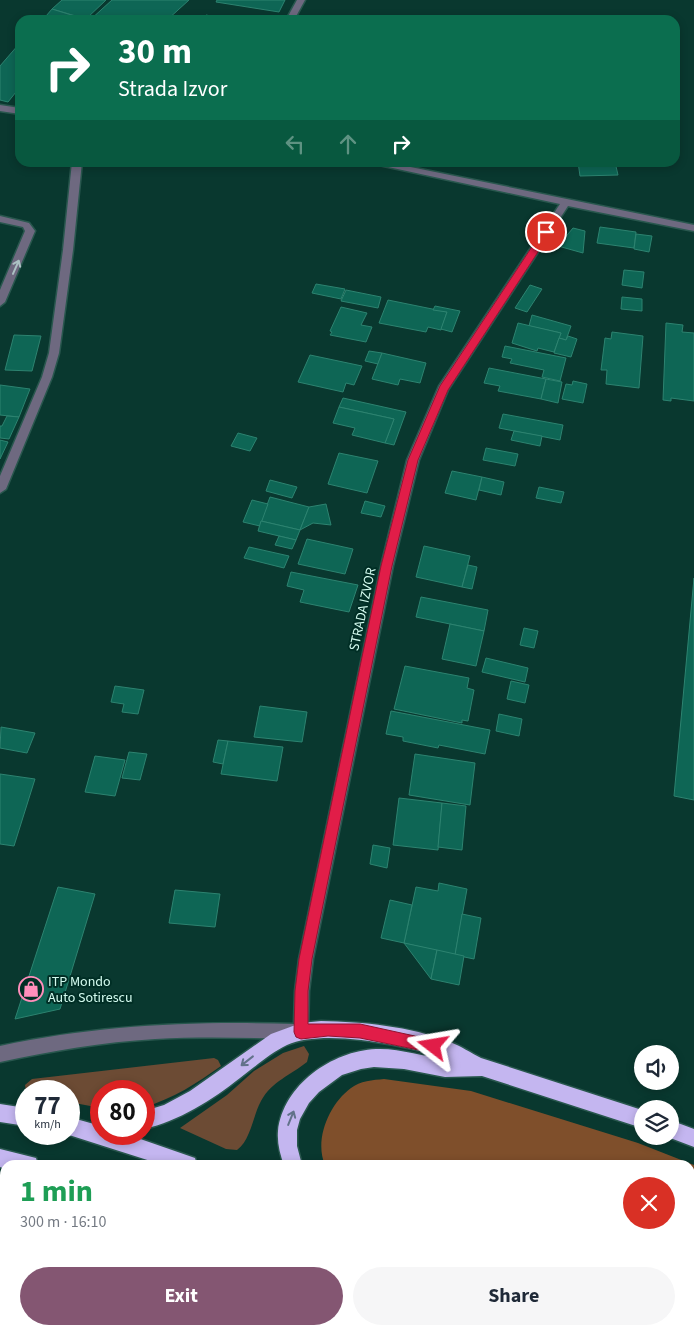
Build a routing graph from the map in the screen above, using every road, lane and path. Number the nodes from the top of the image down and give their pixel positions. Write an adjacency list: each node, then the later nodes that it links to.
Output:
1 (301, 0): 2 (street)
2 (293, 15)
3 (0, 108): 4 (street)
4 (15, 110)
5 (76, 167): 11 (street)
6 (394, 167): 7 (street)
7 (566, 202): 9 (street); 12 (street, STRADA IZVOR)
8 (0, 219): 10 (street, one-way to 8)
9 (694, 228)
10 (0, 302)
11 (0, 489)
12 (301, 1032): 13 (street); 14 (highway); 17 (highway, one-way to 17)
13 (0, 1054)
14 (481, 1068): 18 (highway); 23 (highway, one-way to 14)
15 (0, 1113): 16 (highway)
16 (15, 1115)
17 (155, 1116)
18 (634, 1116)
19 (80, 1129): 22 (highway)
20 (679, 1132): 21 (highway)
21 (694, 1138)
22 (175, 1160)
23 (291, 1160)

